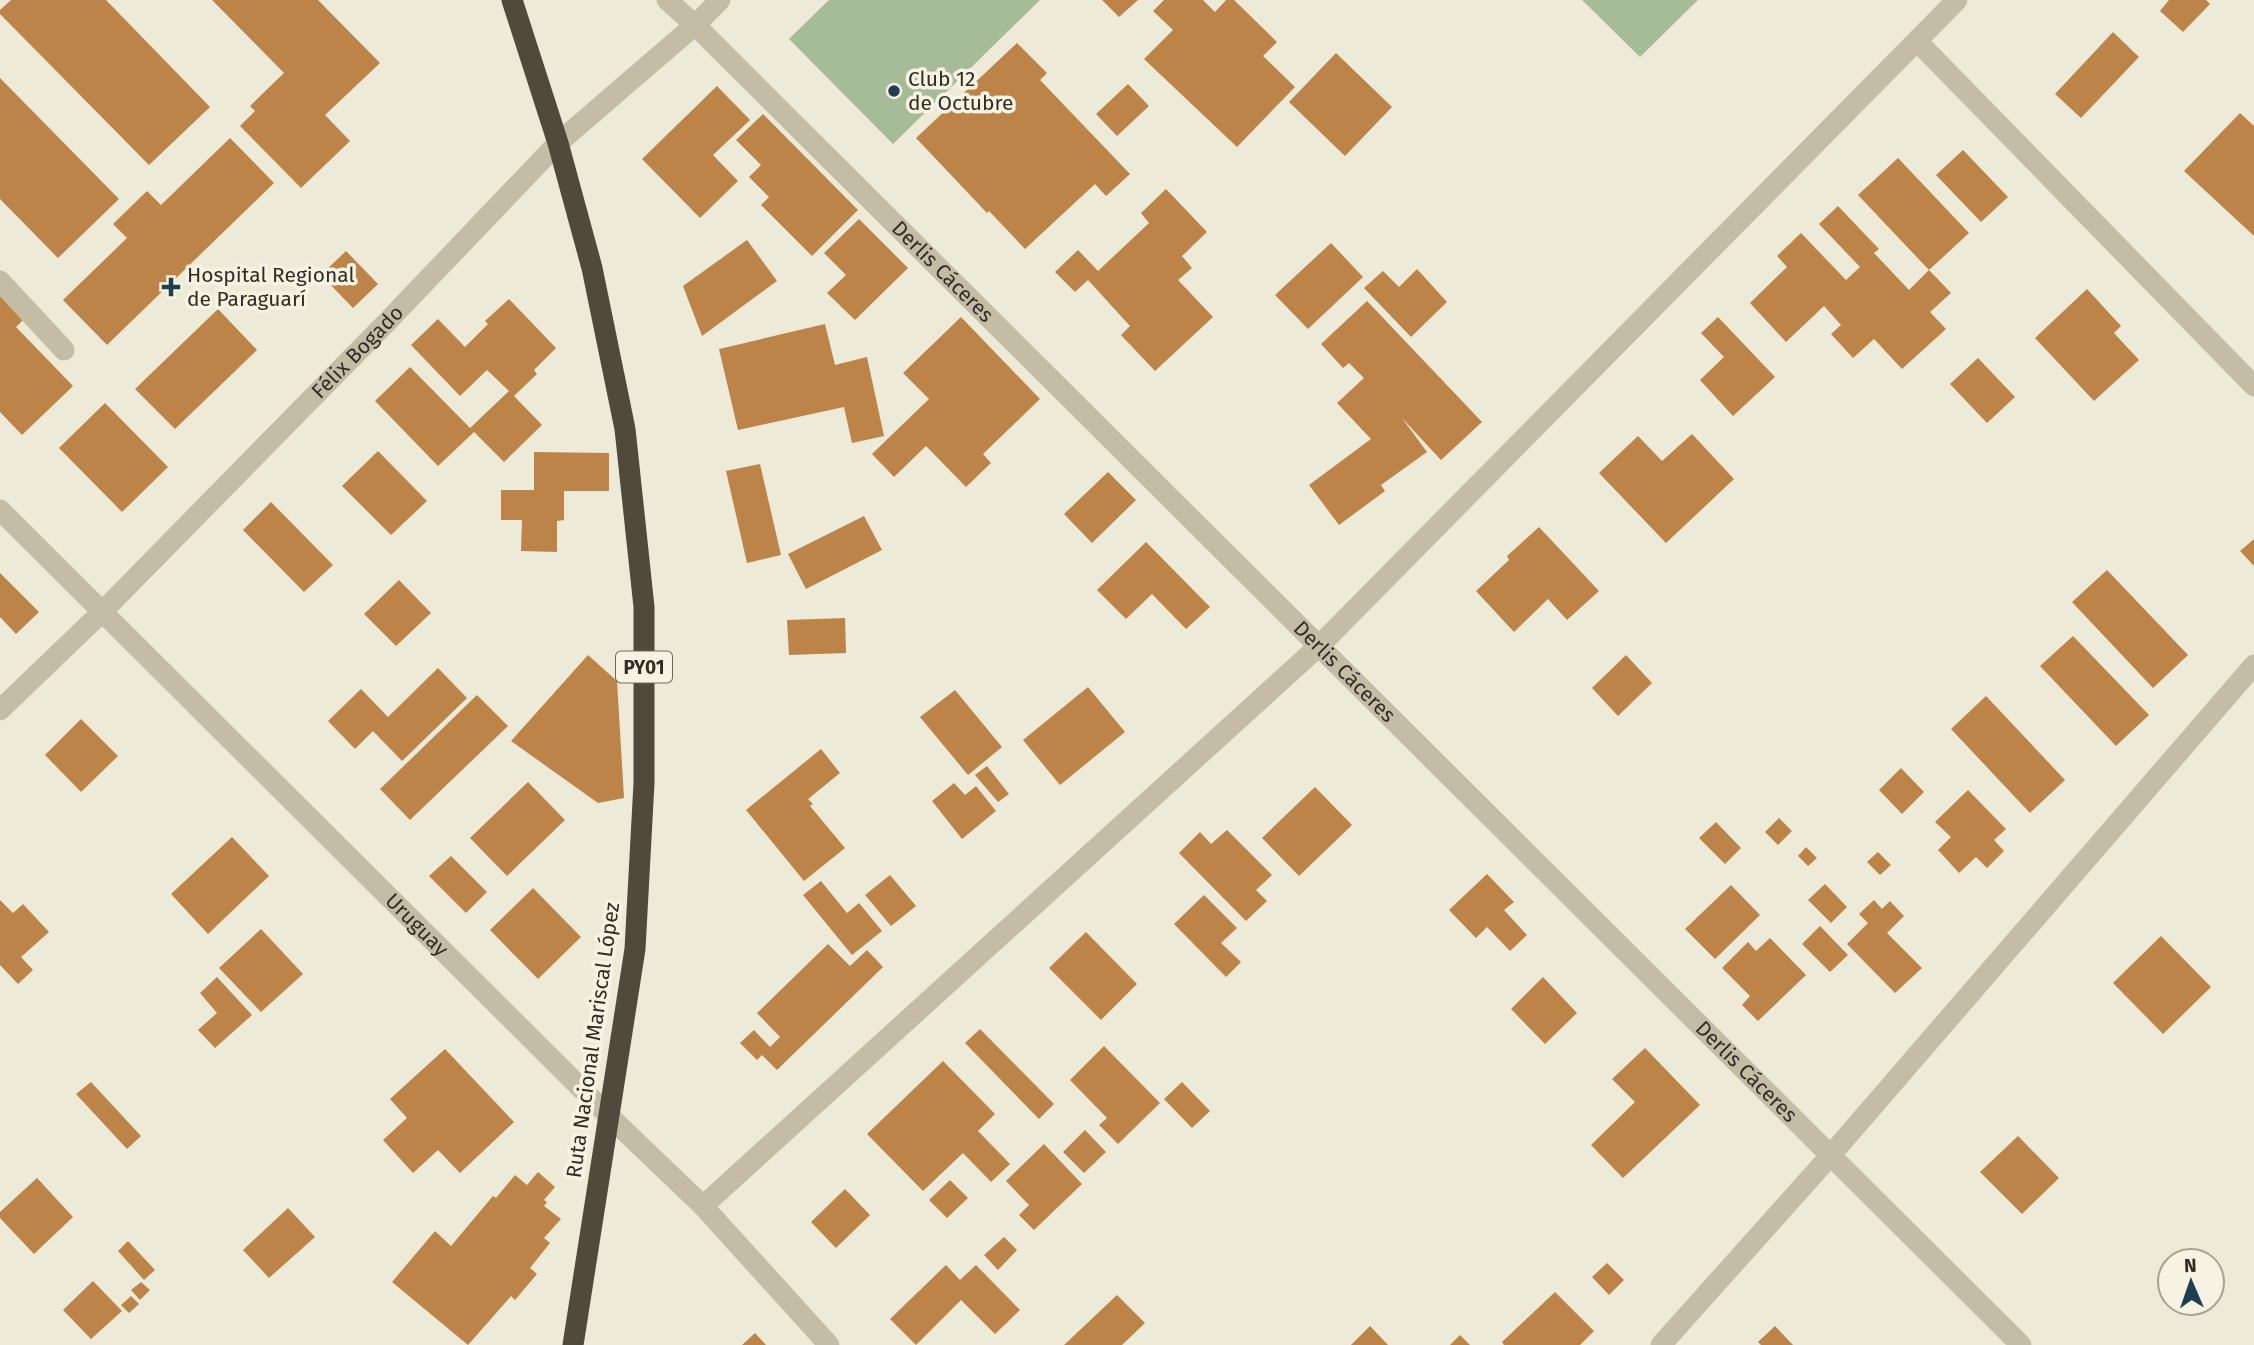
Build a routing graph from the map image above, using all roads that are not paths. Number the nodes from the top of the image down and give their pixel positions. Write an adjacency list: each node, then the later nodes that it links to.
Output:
1 (512, 0): 7 (highway, Ruta Nacional Mariscal López / PY01)
2 (667, 0): 5 (street, Derlis Cáceres)
3 (720, 0): 5 (street, Félix Bogado)
4 (1957, 0): 6 (street)
5 (695, 24): 7 (street, Félix Bogado); 13 (street, Derlis Cáceres)
6 (1917, 41): 10 (street); 13 (street)
7 (558, 143): 12 (street, Félix Bogado); 16 (highway, Ruta Nacional Mariscal López / PY01)
8 (0, 281): 9 (street)
9 (64, 349)
10 (2254, 386)
11 (0, 510): 12 (street, Uruguay)
12 (102, 612): 15 (street, Félix Bogado); 16 (street, Uruguay)
13 (1319, 646): 17 (street, Derlis Cáceres); 18 (street)
14 (2254, 665): 17 (street)
15 (0, 710)
16 (609, 1116): 18 (street, Uruguay); 19 (highway, Ruta Nacional Mariscal López / PY01)
17 (1830, 1156): 21 (street); 22 (street, Derlis Cáceres)
18 (703, 1206): 20 (street, Uruguay)
19 (573, 1344)
20 (830, 1345)
21 (1661, 1345)
22 (2021, 1345)

